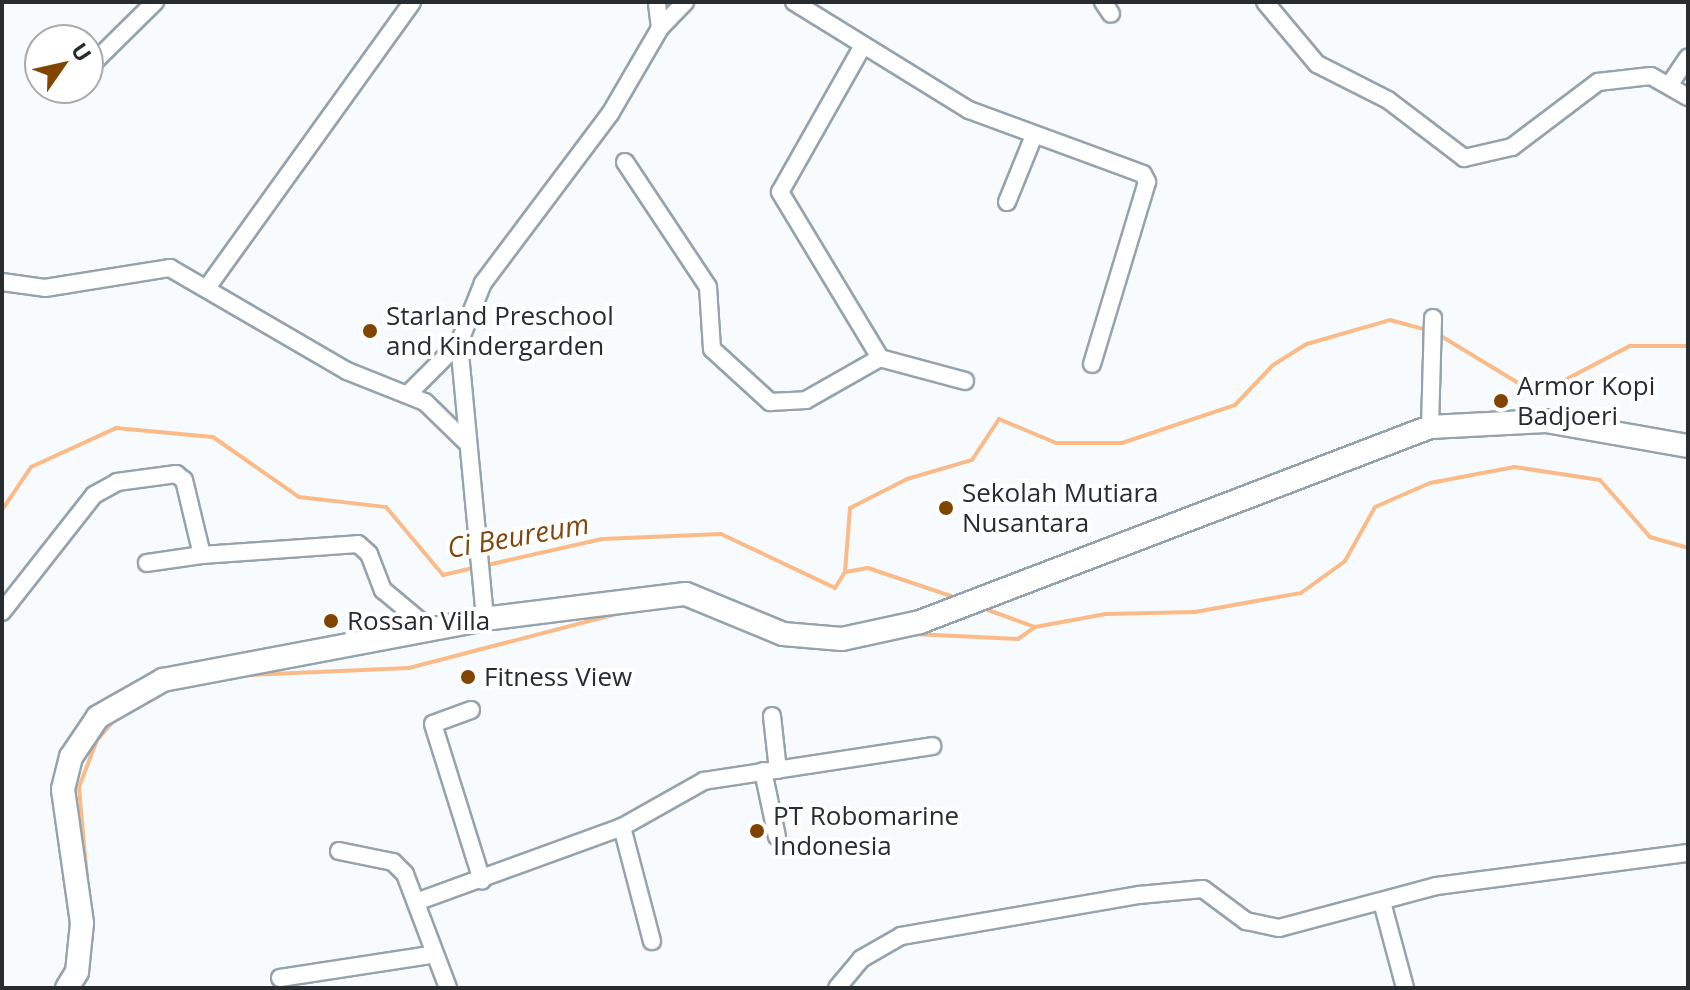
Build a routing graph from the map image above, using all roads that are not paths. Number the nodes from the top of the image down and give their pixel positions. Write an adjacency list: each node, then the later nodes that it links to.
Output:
1 (155, 2): 9 (street)
2 (412, 2): 17 (street)
3 (657, 2): 7 (street)
4 (685, 2): 7 (street)
5 (794, 2): 8 (street)
6 (1265, 2): 11 (street)
7 (660, 28): 19 (street)
8 (861, 49): 13 (street); 20 (street)
9 (104, 52)
10 (1688, 57): 11 (street)
11 (1670, 84): 12 (street)
12 (1688, 97)
13 (1033, 138): 15 (street); 21 (street)
14 (625, 162): 20 (street)
15 (1007, 202)
16 (2, 282): 17 (street)
17 (209, 285): 23 (street)
18 (1433, 318): 24 (street)
19 (459, 343): 23 (street); 25 (street)
20 (880, 358): 22 (street)
21 (1092, 364)
22 (965, 381)
23 (409, 393): 25 (street)
24 (1430, 427): 26 (main road); 30 (main road)
25 (466, 442): 30 (street)
26 (1688, 446)
27 (202, 555): 28 (street); 29 (street); 31 (street)
28 (147, 563)
29 (2, 612)
30 (488, 619): 31 (main road)
31 (431, 630): 46 (main road)
32 (471, 710): 40 (street)
33 (772, 716): 35 (street)
34 (932, 746): 35 (street)
35 (771, 770): 36 (street); 37 (street)
36 (622, 827): 40 (street); 43 (street)
37 (777, 837)
38 (339, 851): 41 (street)
39 (1688, 853): 42 (street)
40 (482, 880): 41 (street)
41 (416, 902): 44 (street)
42 (1382, 902): 48 (street); 49 (street)
43 (652, 941)
44 (430, 955): 45 (street); 47 (street)
45 (280, 978)
46 (67, 988)
47 (448, 988)
48 (837, 988)
49 (1405, 988)

